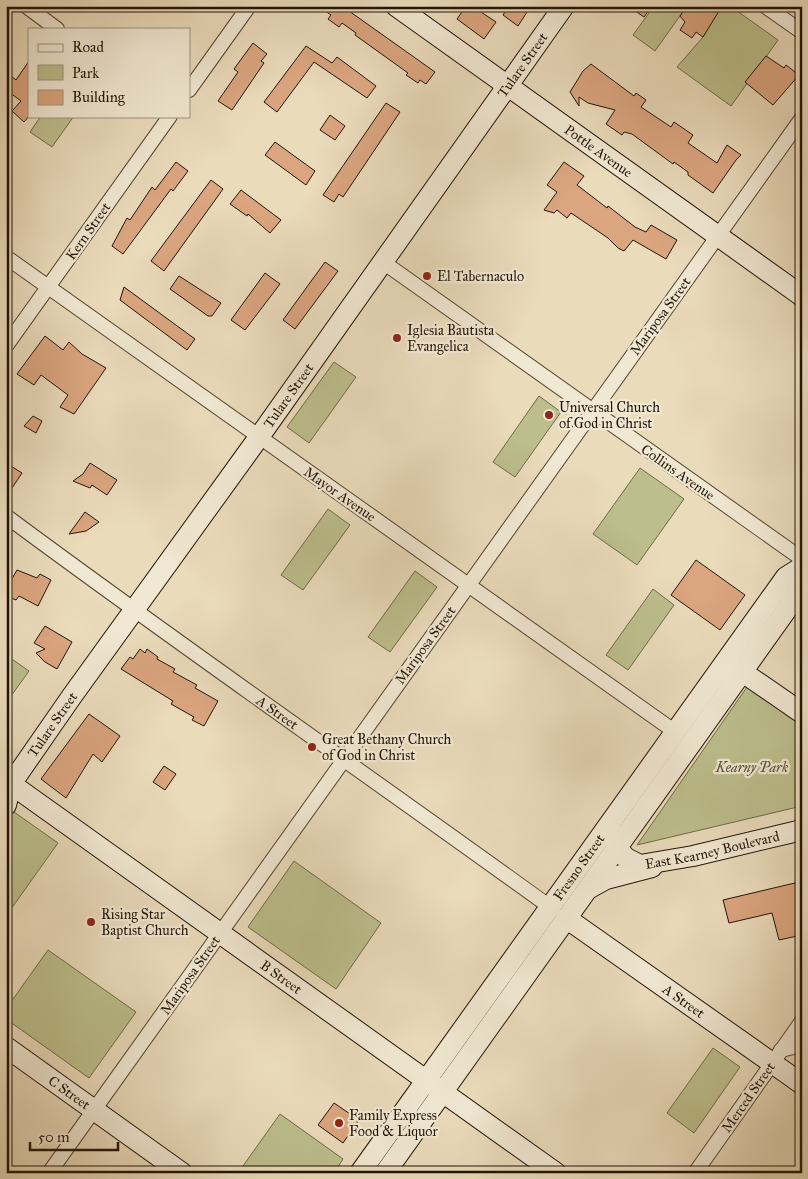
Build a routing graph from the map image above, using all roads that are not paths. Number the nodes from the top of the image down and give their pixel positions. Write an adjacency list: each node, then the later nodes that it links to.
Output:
1 (26, 6): 6 (street)
2 (249, 6): 9 (street)
3 (396, 6): 8 (main road, Pottle Avenue)
4 (564, 6): 8 (main road, Tulare Street)
5 (765, 6): 7 (street)
6 (56, 28)
7 (802, 32)
8 (508, 86): 12 (main road, Pottle Avenue); 14 (main road, Tulare Street)
9 (190, 89)
10 (169, 118): 15 (street, Kern Street)
11 (802, 118): 12 (street, Mariposa Street)
12 (718, 235): 16 (main road, Pottle Avenue); 18 (street, Mariposa Street)
13 (6, 257): 15 (street, Mayor Avenue)
14 (383, 262): 18 (street, Collins Avenue); 19 (main road, Tulare Street)
15 (48, 288): 17 (street, Kern Street); 19 (street, Mayor Avenue)
16 (802, 296)
17 (6, 346)
18 (592, 412): 21 (street, Collins Avenue); 23 (street, Mariposa Street)
19 (259, 437): 23 (street, Mayor Avenue); 25 (main road, Tulare Street)
20 (6, 516): 25 (street, A Street)
21 (802, 559)
22 (802, 567): 27 (main road, Fresno Street)
23 (469, 584): 29 (street, Mayor Avenue); 30 (street, Mariposa Street)
24 (802, 588): 26 (main road, Fresno Street)
25 (134, 611): 30 (street, A Street); 32 (main road, Tulare Street)
26 (741, 671): 27 (main road); 28 (main road); 35 (main road, Fresno Street)
27 (714, 675): 29 (main road, Fresno Street)
28 (802, 713)
29 (674, 731): 31 (main road, Fresno Street)
30 (344, 758): 38 (street, A Street); 39 (street, Mariposa Street)
31 (642, 777): 35 (main road); 38 (main road, Fresno Street)
32 (8, 784): 33 (main road, Tulare Street); 39 (main road, B Street)
33 (6, 805)
34 (802, 830): 36 (main road, East Kearney Boulevard)
35 (617, 848): 36 (main road, East Kearney Boulevard); 37 (main road, Fresno Street)
36 (693, 856): 37 (main road)
37 (585, 891): 38 (main road, Fresno Street)
38 (558, 912): 43 (main road, A Street); 44 (main road, Fresno Street); 46 (main road, Fresno Street)
39 (220, 932): 44 (main road, B Street); 47 (street, Mariposa Street)
40 (802, 1021): 43 (street, Merced Street)
41 (802, 1045): 43 (street)
42 (6, 1047): 47 (main road, C Street)
43 (777, 1056): 45 (main road, A Street); 53 (street, Merced Street)
44 (426, 1081): 46 (main road, B Street); 50 (main road, Fresno Street)
45 (802, 1084)
46 (443, 1093): 51 (main road, Fresno Street); 52 (main road, B Street)
47 (94, 1110): 48 (street, Mariposa Street); 49 (main road, C Street)
48 (48, 1173)
49 (182, 1173)
50 (360, 1173)
51 (385, 1173)
52 (556, 1173)
53 (695, 1173)

